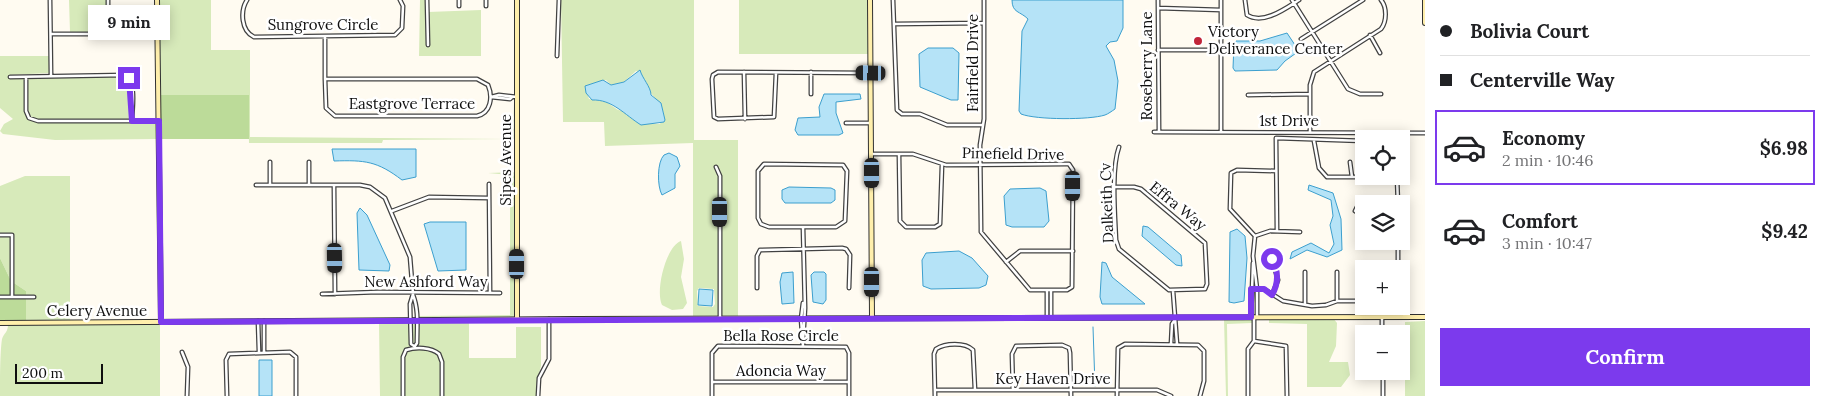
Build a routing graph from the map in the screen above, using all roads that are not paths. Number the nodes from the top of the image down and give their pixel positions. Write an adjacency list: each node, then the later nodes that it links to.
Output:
1 (50, 0): 30 (street)
2 (108, 0): 31 (street)
3 (157, 0): 58 (main road)
4 (247, 0): 34 (street, Sungrove Circle)
5 (400, 0): 34 (street, Sungrove Circle)
6 (426, 0): 36 (street)
7 (458, 0): 22 (street)
8 (486, 0): 23 (street)
9 (516, 0): 54 (main road, Sipes Avenue)
10 (559, 0): 40 (street)
11 (870, 0): 45 (main road)
12 (893, 0): 28 (street, Fairfield Drive)
13 (984, 0): 27 (street, Fairfield Drive)
14 (1158, 0): 24 (street, Roseberry Lane)
15 (1221, 0): 25 (street)
16 (1245, 0): 21 (street)
17 (1299, 0): 21 (street)
18 (1363, 0): 29 (street)
19 (1381, 0): 33 (street)
20 (1425, 0): 26 (main road)
21 (1293, 2): 29 (street)
22 (459, 6)
23 (486, 6)
24 (1158, 8): 25 (street); 37 (street, Roseberry Lane)
25 (1221, 10): 38 (street)
26 (1425, 22)
27 (984, 23): 28 (street); 61 (street, Fairfield Drive)
28 (894, 24): 61 (street, Fairfield Drive)
29 (1312, 32): 35 (street); 41 (street)
30 (51, 34): 31 (street); 46 (street)
31 (108, 34): 32 (street)
32 (126, 34)
33 (1370, 36): 39 (street); 41 (street)
34 (325, 37): 49 (street, Eastgrove Terrace)
35 (1301, 39)
36 (428, 45)
37 (1158, 50): 38 (street); 63 (street, Roseberry Lane)
38 (1221, 50): 64 (street)
39 (1380, 52)
40 (557, 56)
41 (1330, 60): 51 (street); 52 (street)
42 (744, 72): 43 (street); 56 (street); 56 (street)
43 (776, 72): 44 (street); 56 (street)
44 (811, 72): 45 (street); 50 (street)
45 (871, 73): 60 (main road)
46 (50, 75): 48 (street); 57 (street)
47 (10, 77): 48 (street)
48 (26, 77): 57 (street)
49 (325, 79): 55 (street, Eastgrove Terrace); 55 (street, Eastgrove Terrace)
50 (811, 94)
51 (1310, 94): 53 (street); 65 (street)
52 (1381, 94)
53 (1248, 95)
54 (515, 97): 55 (street); 130 (main road, Sipes Avenue)
55 (490, 98)
56 (744, 119)
57 (132, 121): 58 (street)
58 (159, 121): 133 (main road)
59 (846, 123): 60 (street)
60 (872, 123): 70 (main road)
61 (983, 125): 76 (street, Fairfield Drive)
62 (1154, 132): 63 (street, 1st Drive)
63 (1159, 132): 64 (street, 1st Drive)
64 (1221, 132): 65 (street, 1st Drive)
65 (1310, 132): 66 (street, 1st Drive)
66 (1425, 133)
67 (1314, 141): 68 (street); 78 (street); 79 (street)
68 (1355, 141)
69 (1119, 147): 86 (street, Dalkeith Cv)
70 (872, 154): 71 (street, Pinefield Drive); 123 (main road)
71 (900, 154): 75 (street, Pinefield Drive); 75 (street)
72 (270, 162): 84 (street)
73 (309, 162): 85 (street)
74 (1350, 162): 79 (street)
75 (942, 164): 76 (street, Pinefield Drive)
76 (980, 164): 95 (street, Pinefield Drive); 98 (street, Fairfield Drive)
77 (716, 167): 125 (street)
78 (1276, 171): 90 (street); 93 (street)
79 (1352, 178): 80 (street)
80 (1355, 178)
81 (334, 184): 85 (street); 88 (street); 110 (street)
82 (489, 184): 87 (street)
83 (256, 185): 84 (street)
84 (270, 185): 85 (street)
85 (309, 185)
86 (1116, 187): 106 (street, Dalkeith Cv); 106 (street, Effra Way)
87 (489, 198): 88 (street); 107 (street)
88 (392, 211): 111 (street)
89 (803, 227): 89 (street); 94 (street)
90 (1277, 231): 91 (street); 93 (street)
91 (1300, 232)
92 (0, 235): 114 (street)
93 (1255, 236): 97 (street)
94 (803, 249): 101 (street); 102 (street); 126 (street)
95 (1073, 251): 98 (street); 105 (street, Pinefield Drive)
96 (1272, 259): 112 (street)
97 (1254, 261): 103 (street); 104 (street)
98 (1006, 262): 105 (street, Fairfield Drive)
99 (1306, 272): 118 (street)
100 (1337, 272): 116 (street)
101 (757, 288)
102 (849, 288)
103 (1251, 289): 104 (street); 120 (street)
104 (1257, 289): 112 (street); 120 (street)
105 (1049, 290): 119 (street)
106 (1173, 291): 127 (street)
107 (490, 293): 108 (street, New Ashford Way); 111 (street, New Ashford Way)
108 (500, 293)
109 (322, 294): 110 (street, New Ashford Way)
110 (335, 294): 111 (street, New Ashford Way)
111 (413, 294): 128 (street); 129 (street)
112 (1272, 295): 118 (street)
113 (0, 297): 114 (street)
114 (12, 297): 115 (street)
115 (34, 297)
116 (1337, 301): 117 (street); 118 (street)
117 (1355, 301)
118 (1305, 303)
119 (1049, 317): 123 (main road, Celery Avenue); 127 (main road, Celery Avenue)
120 (1254, 317): 121 (main road, Celery Avenue); 127 (main road, Celery Avenue); 140 (street)
121 (1382, 317): 122 (main road, Celery Avenue); 135 (street)
122 (1425, 317)
123 (872, 318): 126 (main road, Celery Avenue)
124 (549, 319): 125 (main road, Celery Avenue); 130 (main road, Celery Avenue); 161 (street)
125 (720, 319): 126 (main road, Celery Avenue)
126 (803, 319): 143 (street)
127 (1174, 319): 141 (street); 142 (street)
128 (410, 320): 129 (main road, Celery Avenue); 132 (main road, Celery Avenue); 136 (street)
129 (417, 320): 130 (main road, Celery Avenue); 137 (street)
130 (517, 320)
131 (258, 321): 132 (main road, Celery Avenue); 133 (main road, Celery Avenue); 138 (street)
132 (264, 321): 139 (street)
133 (161, 322): 134 (main road, Celery Avenue)
134 (0, 323)
135 (1382, 325)
136 (410, 336): 137 (street); 144 (street)
137 (417, 336): 144 (street)
138 (258, 337): 139 (street); 146 (street)
139 (264, 337): 147 (street)
140 (1254, 341): 169 (street); 170 (street)
141 (1172, 344): 142 (street); 155 (street)
142 (1177, 344): 168 (street)
143 (803, 346): 149 (street, Bella Rose Circle); 150 (street, Bella Rose Circle)
144 (414, 347): 159 (street); 160 (street)
145 (182, 352): 156 (street)
146 (259, 352): 147 (street); 157 (street)
147 (264, 352): 158 (street)
148 (1383, 380): 171 (street)
149 (712, 382): 150 (street, Adoncia Way); 162 (street, Bella Rose Circle)
150 (849, 382): 163 (street, Bella Rose Circle)
151 (934, 390): 152 (street, Key Haven Drive); 152 (street); 164 (street)
152 (975, 390): 153 (street, Key Haven Drive)
153 (1013, 390): 154 (street, Key Haven Drive); 154 (street)
154 (1070, 390): 155 (street, Key Haven Drive); 165 (street)
155 (1116, 390): 166 (street); 167 (street, Key Haven Drive)
156 (188, 396)
157 (227, 396)
158 (296, 396)
159 (403, 396)
160 (442, 396)
161 (538, 396)
162 (712, 396)
163 (849, 396)
164 (935, 396)
165 (1070, 396)
166 (1116, 396)
167 (1171, 396)
168 (1200, 396)
169 (1248, 396)
170 (1287, 396)
171 (1383, 396)

